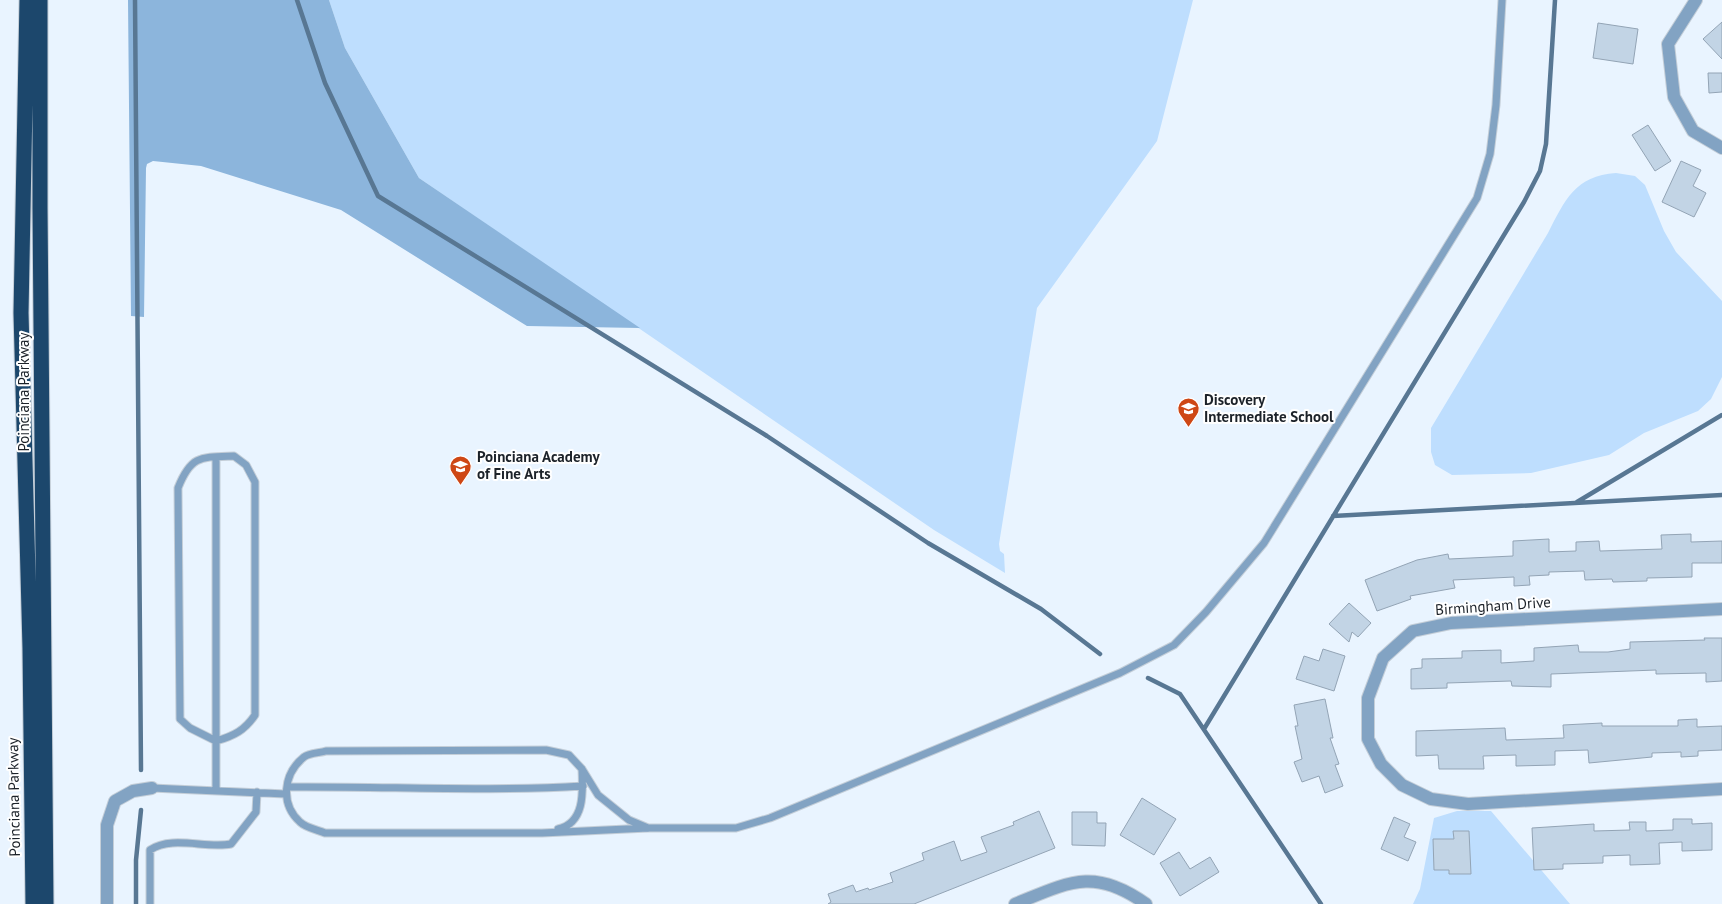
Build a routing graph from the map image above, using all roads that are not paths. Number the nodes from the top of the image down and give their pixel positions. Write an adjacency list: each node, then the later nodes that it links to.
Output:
1 (27, 0): 18 (highway, Poinciana Parkway)
2 (40, 0): 19 (highway, Poinciana Parkway)
3 (1502, 0): 16 (lane)
4 (1696, 0): 5 (street)
5 (1722, 148)
6 (216, 456): 8 (lane); 8 (lane); 8 (lane)
7 (1722, 608): 12 (street, Birmingham Drive)
8 (216, 741): 13 (lane)
9 (582, 769): 10 (lane); 14 (lane); 16 (lane)
10 (583, 786): 14 (lane); 17 (lane)
11 (152, 788): 13 (lane); 20 (street)
12 (1722, 789)
13 (216, 791): 15 (lane)
14 (286, 791): 15 (lane); 17 (lane)
15 (257, 792): 21 (lane)
16 (648, 828): 17 (lane)
17 (542, 833)
18 (32, 904)
19 (46, 904)
20 (107, 904)
21 (150, 904)
22 (1015, 904): 23 (street)
23 (1146, 904)

